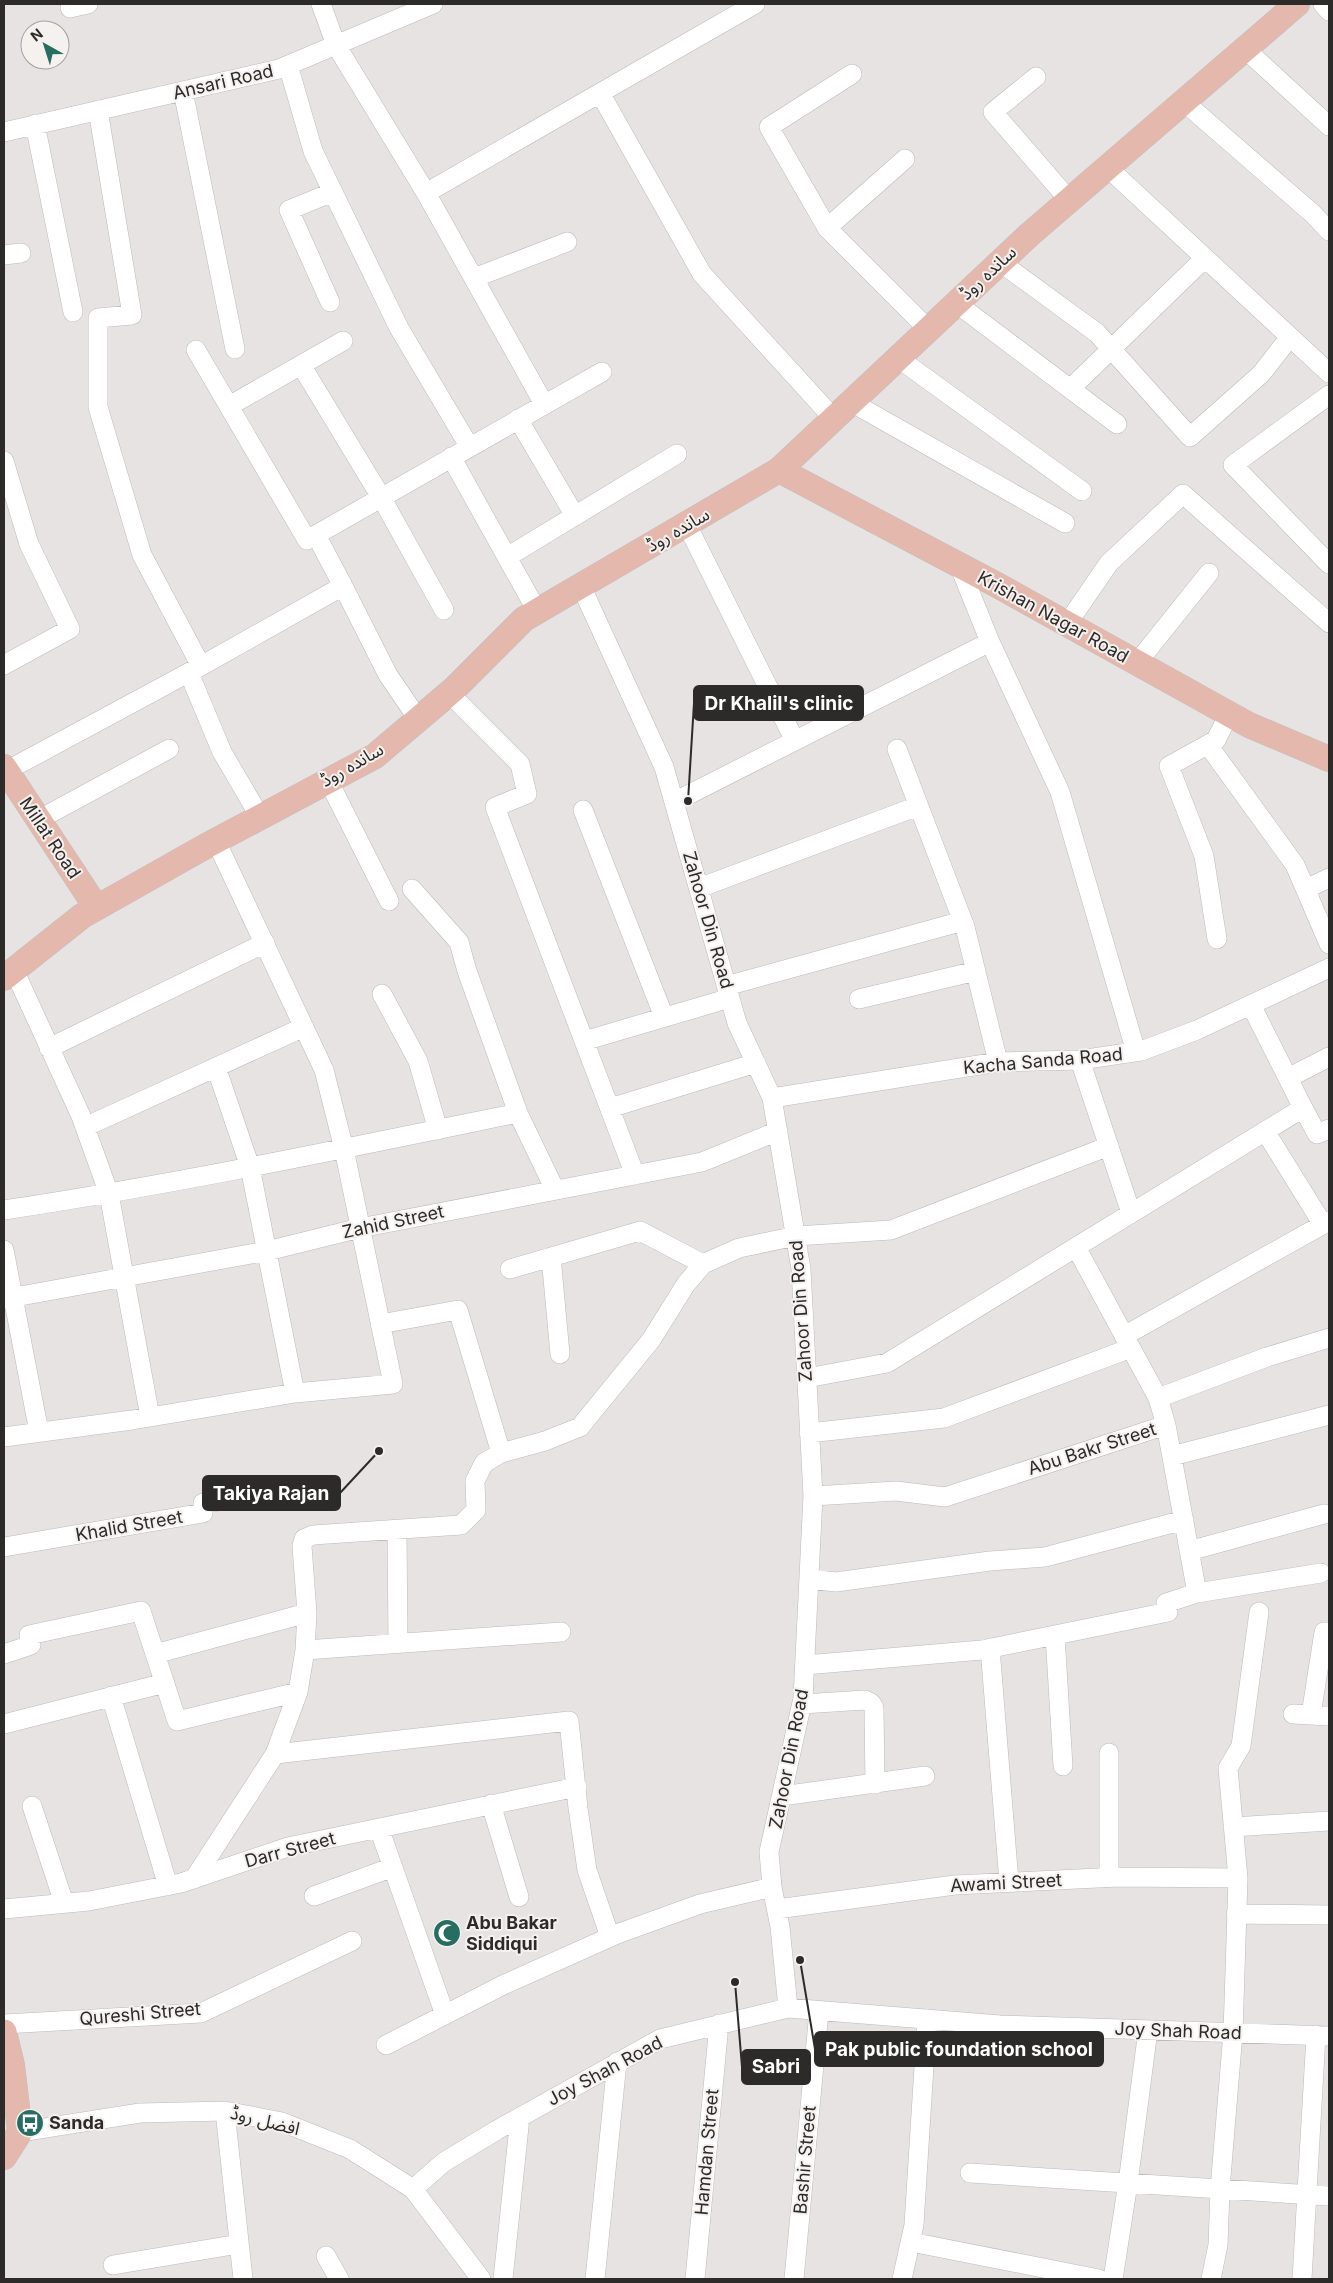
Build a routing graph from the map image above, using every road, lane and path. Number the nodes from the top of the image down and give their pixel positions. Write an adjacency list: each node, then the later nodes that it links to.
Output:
1 (88, 4): 7 (street)
2 (320, 4): 9 (street)
3 (433, 4): 9 (street, Ansari Road)
4 (755, 4): 15 (street)
5 (1297, 4): 10 (main road, ساندہ روڈ)
6 (1323, 4): 8 (street)
7 (70, 8)
8 (1329, 10)
9 (336, 45): 11 (street, Ansari Road); 24 (street)
10 (1244, 48): 16 (main road, ساندہ روڈ); 19 (street)
11 (288, 65): 14 (street, Ansari Road); 23 (street)
12 (852, 74): 26 (street)
13 (1036, 77): 25 (street)
14 (183, 91): 17 (street, Ansari Road); 38 (street)
15 (600, 93): 24 (street); 49 (street)
16 (1183, 101): 22 (main road, ساندہ روڈ); 27 (street)
17 (98, 110): 18 (street, Ansari Road); 76 (street)
18 (36, 124): 20 (street, Ansari Road); 34 (street)
19 (1329, 126)
20 (4, 132)
21 (905, 159): 26 (street)
22 (1106, 166): 25 (main road, ساندہ روڈ); 29 (street)
23 (333, 192): 32 (street); 52 (street)
24 (426, 193): 31 (street)
25 (1069, 200): 30 (main road, ساندہ روڈ)
26 (827, 228): 35 (street)
27 (1329, 231)
28 (568, 242): 31 (street)
29 (1205, 258): 36 (street); 39 (street)
30 (1000, 262): 33 (main road, ساندہ روڈ); 39 (street)
31 (474, 278): 47 (street)
32 (330, 302)
33 (956, 303): 35 (main road, ساندہ روڈ); 45 (street)
34 (73, 312)
35 (928, 329): 41 (main road, ساندہ روڈ)
36 (1290, 337): 39 (street); 44 (street)
37 (343, 341): 42 (street)
38 (235, 349)
39 (1111, 349): 45 (street)
40 (196, 350): 48 (street)
41 (898, 358): 49 (main road, ساندہ روڈ); 57 (street)
42 (301, 365): 48 (street); 58 (street)
43 (602, 372): 47 (street)
44 (1329, 373)
45 (1070, 389): 51 (street)
46 (1329, 395): 64 (street)
47 (544, 404): 50 (street)
48 (229, 406): 62 (street)
49 (842, 410): 56 (main road, ساندہ روڈ); 60 (street)
50 (518, 419): 52 (street); 59 (street)
51 (1117, 424)
52 (469, 446): 54 (street)
53 (677, 454): 59 (street)
54 (451, 458): 58 (street); 63 (street)
55 (4, 461): 75 (street)
56 (779, 470): 61 (main road, ساندہ روڈ); 65 (main road, Krishan Nagar Road)
57 (1082, 491)
58 (381, 497): 62 (street); 69 (street)
59 (575, 516): 63 (street)
60 (1065, 523)
61 (686, 525): 68 (main road, ساندہ روڈ); 80 (street)
62 (316, 535): 67 (street)
63 (507, 557): 70 (street)
64 (1329, 564)
65 (959, 565): 72 (main road, Krishan Nagar Road); 73 (street)
66 (1208, 573): 74 (street)
67 (343, 586): 76 (street); 79 (street)
68 (581, 586): 70 (main road, ساندہ روڈ); 87 (street, Zahoor Din Road)
69 (444, 610)
70 (537, 611): 77 (main road, ساندہ روڈ)
71 (1329, 623): 72 (street)
72 (1067, 624): 74 (main road, Krishan Nagar Road)
73 (990, 642): 80 (street); 114 (street)
74 (1137, 663): 78 (main road, Krishan Nagar Road)
75 (4, 665)
76 (195, 670): 85 (street); 90 (street)
77 (449, 693): 79 (main road, ساندہ روڈ); 112 (street)
78 (1229, 714): 81 (street); 84 (main road, Krishan Nagar Road)
79 (418, 719): 86 (main road, ساندہ روڈ)
80 (795, 741): 87 (street)
81 (1208, 745): 95 (street); 100 (street)
82 (169, 749): 91 (street)
83 (897, 749): 88 (street)
84 (1329, 759)
85 (5, 769): 91 (main road, Millat Road)
86 (328, 780): 90 (main road, ساندہ روڈ); 97 (street)
87 (674, 802): 94 (street, Zahoor Din Road)
88 (918, 806): 94 (street); 99 (street)
89 (583, 810): 110 (street)
90 (260, 817): 92 (main road, ساندہ روڈ)
91 (38, 820): 98 (main road, Millat Road)
92 (216, 841): 98 (main road, ساندہ روڈ); 101 (street)
93 (1329, 878): 95 (street)
94 (699, 888): 106 (street, Zahoor Din Road)
95 (1306, 888): 102 (street)
96 (412, 889): 124 (street)
97 (388, 901)
98 (96, 908): 105 (main road, ساندہ روڈ)
99 (963, 921): 104 (street); 106 (street)
100 (1217, 939)
101 (265, 943): 111 (street); 113 (street)
102 (1329, 944)
103 (1329, 968): 109 (street, Kacha Sanda Road)
104 (976, 971): 108 (street); 117 (street)
105 (9, 974): 113 (street)
106 (728, 992): 110 (street); 118 (street, Zahoor Din Road)
107 (382, 994): 127 (street)
108 (859, 999)
109 (1251, 1004): 114 (street, Kacha Sanda Road); 120 (street)
110 (664, 1017): 112 (street)
111 (304, 1027): 119 (street); 131 (street)
112 (584, 1041): 122 (street)
113 (49, 1048): 125 (street)
114 (1136, 1052): 116 (street, Kacha Sanda Road)
115 (1329, 1057): 120 (street)
116 (1080, 1060): 117 (street, Kacha Sanda Road); 130 (street)
117 (998, 1062): 121 (street, Kacha Sanda Road)
118 (756, 1063): 121 (street, Zahoor Din Road); 122 (street)
119 (216, 1067): 125 (street); 132 (street)
120 (1288, 1078): 123 (street)
121 (772, 1098): 128 (street, Zahoor Din Road)
122 (610, 1108): 133 (street)
123 (1303, 1108): 126 (street); 129 (street)
124 (518, 1113): 127 (street); 134 (street)
125 (84, 1127): 135 (street)
126 (1329, 1129)
127 (438, 1130): 131 (street)
128 (778, 1131): 133 (street, Zahid Street); 140 (street, Zahoor Din Road)
129 (1265, 1131): 137 (street); 138 (street)
130 (1109, 1146): 137 (street); 140 (street)
131 (344, 1149): 132 (street); 139 (street)
132 (250, 1167): 135 (street); 143 (street)
133 (635, 1175): 134 (street, Zahid Street)
134 (555, 1190): 139 (street, Zahid Street)
135 (109, 1194): 136 (street); 147 (street)
136 (4, 1210)
137 (1131, 1213): 141 (street)
138 (1326, 1222): 151 (street)
139 (360, 1228): 143 (street, Zahid Street); 149 (street)
140 (796, 1236): 145 (street); 153 (street, Zahoor Din Road)
141 (1076, 1247): 151 (street); 153 (street)
142 (4, 1250): 148 (street)
143 (267, 1251): 147 (street, Zahid Street); 154 (street)
144 (551, 1257): 145 (street); 146 (street); 152 (street)
145 (703, 1264): 162 (street)
146 (510, 1270)
147 (125, 1277): 148 (street, Zahid Street); 157 (street)
148 (9, 1298): 159 (street)
149 (380, 1324): 154 (street); 162 (street)
150 (1329, 1338): 155 (street, Abu Bakr Street)
151 (1128, 1342): 155 (street); 160 (street)
152 (560, 1354)
153 (807, 1378): 160 (street, Zahoor Din Road)
154 (295, 1393): 157 (street)
155 (1158, 1398): 158 (street, Abu Bakr Street)
156 (1329, 1415): 163 (street)
157 (150, 1417): 159 (street)
158 (1166, 1425): 163 (street); 164 (street, Abu Bakr Street)
159 (39, 1432): 161 (street)
160 (809, 1433): 164 (street, Zahoor Din Road)
161 (4, 1437)
162 (501, 1453): 168 (street)
163 (1172, 1456): 167 (street)
164 (813, 1496): 172 (street, Zahoor Din Road)
165 (244, 1498): 169 (street, Khalid Street)
166 (1324, 1514): 170 (street)
167 (1184, 1520): 170 (street); 172 (street)
168 (397, 1530): 175 (street); 179 (street)
169 (4, 1547)
170 (1189, 1551): 173 (street)
171 (1321, 1573): 173 (street)
172 (809, 1579): 184 (street, Zahoor Din Road)
173 (1198, 1593): 178 (street)
174 (1259, 1612): 201 (street)
175 (307, 1613): 181 (street); 183 (street)
176 (561, 1632): 179 (street)
177 (1329, 1632): 189 (street)
178 (1055, 1635): 180 (street); 193 (street)
179 (398, 1643): 181 (street)
180 (990, 1648): 184 (street); 207 (street)
181 (305, 1650): 186 (street)
182 (4, 1654): 183 (street)
183 (155, 1654): 185 (street)
184 (805, 1665): 188 (street, Zahoor Din Road)
185 (165, 1683): 186 (street); 187 (street)
186 (298, 1692): 192 (street)
187 (111, 1696): 190 (street); 208 (street)
188 (802, 1704): 195 (street); 197 (street, Zahoor Din Road)
189 (1311, 1715)
190 (4, 1724)
191 (1109, 1753): 204 (street)
192 (275, 1754): 196 (street); 206 (street)
193 (1063, 1766)
194 (924, 1776): 195 (street)
195 (875, 1784): 197 (street)
196 (577, 1787): 198 (street, Darr Street); 217 (street)
197 (782, 1796): 209 (street, Zahoor Din Road)
198 (490, 1804): 202 (street, Darr Street); 211 (street)
199 (32, 1806): 212 (street)
200 (1329, 1821): 201 (street)
201 (1233, 1827): 205 (street)
202 (379, 1828): 203 (street); 206 (street, Darr Street)
203 (393, 1867): 210 (street); 221 (street)
204 (1109, 1877): 205 (street, Awami Street); 207 (street, Awami Street)
205 (1238, 1878): 215 (street)
206 (194, 1879): 208 (street, Darr Street)
207 (1009, 1882): 214 (street, Awami Street)
208 (168, 1886): 212 (street, Darr Street)
209 (772, 1887): 214 (street, Zahoor Din Road); 217 (street)
210 (314, 1896)
211 (519, 1898)
212 (64, 1903): 213 (street, Darr Street)
213 (4, 1909)
214 (776, 1909): 219 (street, Zahoor Din Road)
215 (1236, 1914): 216 (street); 227 (street)
216 (1329, 1915)
217 (610, 1938): 221 (street)
218 (352, 1940): 223 (street, Qureshi Street)
219 (788, 2008): 220 (street, Joy Shah Road); 224 (street, Joy Shah Road)
220 (819, 2011): 222 (street, Joy Shah Road); 251 (street, Bashir Street)
221 (445, 2014): 229 (street)
222 (927, 2019): 225 (street, Joy Shah Road); 241 (street)
223 (4, 2024)
224 (719, 2024): 230 (street, Joy Shah Road); 250 (street, Hamdan Street)
225 (1148, 2030): 227 (street, Joy Shah Road); 236 (street)
226 (4, 2032): 233 (main road)
227 (1233, 2033): 228 (street, Joy Shah Road); 238 (street)
228 (1322, 2035): 239 (street)
229 (386, 2045)
230 (617, 2062): 232 (street, Joy Shah Road); 249 (street)
231 (225, 2111): 233 (street, افضل روڈ); 237 (street, افضل روڈ); 242 (street)
232 (520, 2117): 237 (street, Joy Shah Road); 248 (street)
233 (20, 2132): 234 (main road)
234 (4, 2157)
235 (970, 2173): 236 (street)
236 (1128, 2183): 238 (street); 254 (street)
237 (413, 2189): 247 (street, افضل روڈ)
238 (1220, 2190): 239 (street); 255 (street)
239 (1307, 2195): 240 (street); 256 (street)
240 (1329, 2196)
241 (910, 2242): 252 (street); 253 (street)
242 (239, 2244): 244 (street); 245 (street)
243 (326, 2256): 246 (street)
244 (113, 2265)
245 (243, 2279)
246 (339, 2279)
247 (482, 2279)
248 (503, 2279)
249 (595, 2279)
250 (695, 2279)
251 (794, 2279)
252 (902, 2279)
253 (1098, 2279)
254 (1112, 2279)
255 (1211, 2279)
256 (1302, 2279)

